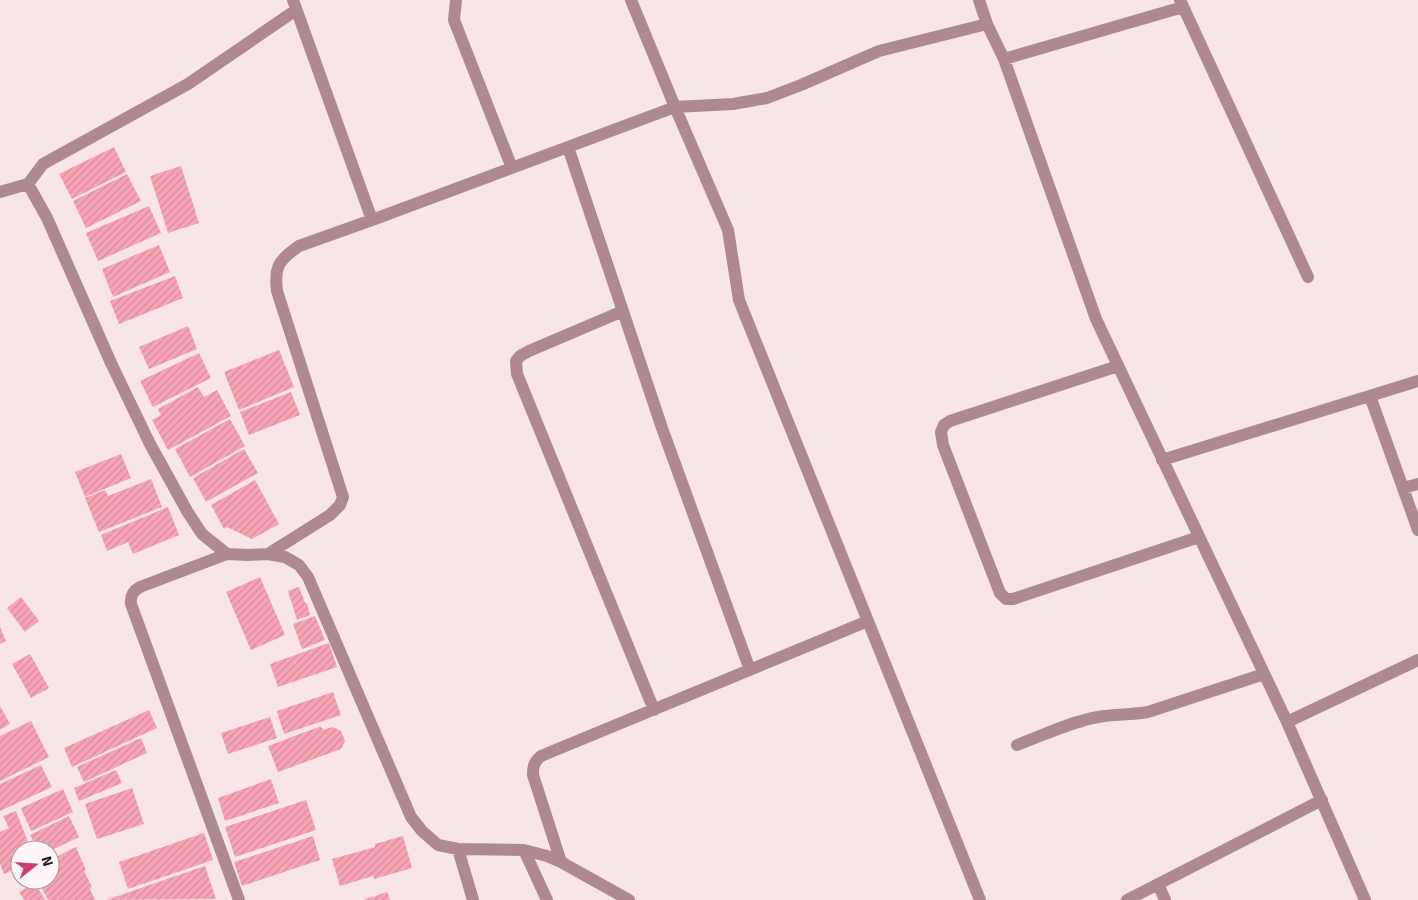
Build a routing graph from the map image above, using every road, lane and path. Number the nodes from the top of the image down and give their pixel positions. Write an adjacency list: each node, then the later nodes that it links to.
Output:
1 (456, 0): 10 (street)
2 (631, 0): 8 (street)
3 (979, 0): 6 (street)
4 (1182, 3): 7 (street); 14 (street)
5 (294, 5): 11 (street); 13 (street)
6 (987, 24): 7 (street); 8 (street)
7 (1004, 60): 16 (street)
8 (675, 108): 9 (street); 26 (street)
9 (568, 147): 10 (street); 15 (street)
10 (512, 168): 13 (street)
11 (28, 184): 12 (street); 24 (street)
12 (0, 192)
13 (372, 220): 25 (street)
14 (1308, 278)
15 (623, 311): 28 (street); 30 (street)
16 (1118, 366): 19 (street); 23 (street)
17 (1418, 381): 18 (street)
18 (1370, 396): 19 (street); 21 (street)
19 (1162, 460): 23 (street)
20 (1418, 484): 21 (street)
21 (1403, 488): 22 (street)
22 (1418, 530)
23 (1199, 537): 29 (street)
24 (227, 554): 25 (street); 38 (street)
25 (268, 554): 34 (street)
26 (868, 621): 28 (street); 42 (street)
27 (1418, 660): 31 (street)
28 (750, 670): 30 (street)
29 (1264, 674): 31 (street); 32 (street)
30 (654, 710): 36 (street)
31 (1287, 722): 33 (street)
32 (1017, 745)
33 (1322, 800): 37 (street); 45 (street)
34 (458, 849): 35 (street); 39 (street)
35 (524, 850): 36 (street); 40 (street)
36 (561, 862): 41 (street)
37 (1158, 884): 43 (street); 44 (street)
38 (239, 900)
39 (473, 900)
40 (547, 900)
41 (629, 900)
42 (980, 900)
43 (1127, 900)
44 (1165, 900)
45 (1366, 900)

